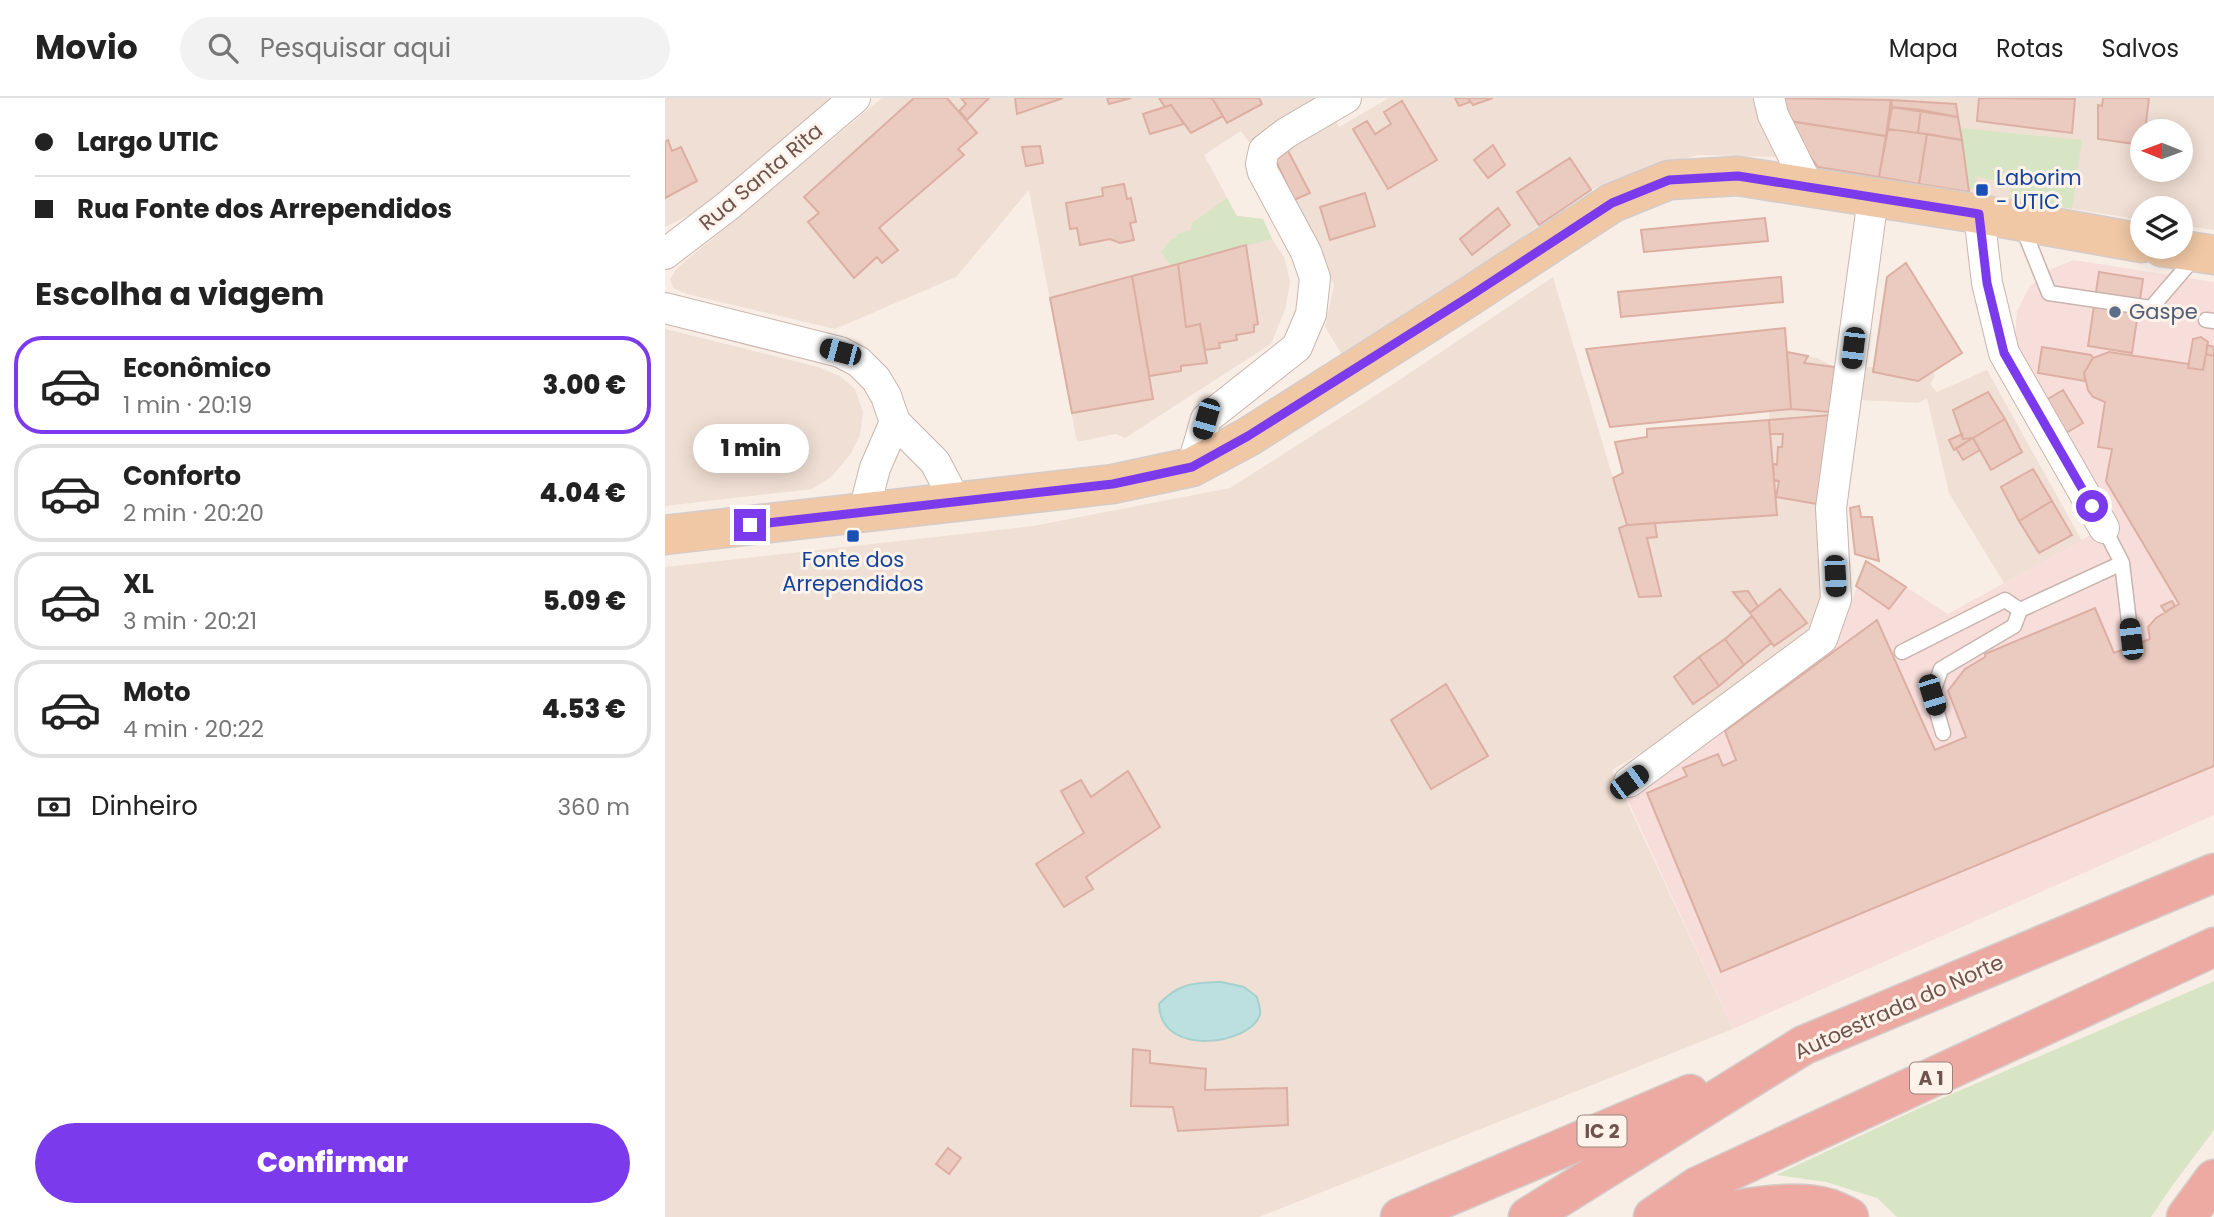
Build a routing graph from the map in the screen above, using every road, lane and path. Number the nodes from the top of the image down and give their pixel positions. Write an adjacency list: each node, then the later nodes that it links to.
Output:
1 (855, 98): 9 (street, Rua Santa Rita)
2 (1346, 98): 13 (street)
3 (1769, 98): 4 (street)
4 (1809, 188): 5 (main road); 13 (main road)
5 (1873, 198): 6 (main road); 23 (street)
6 (1979, 214): 7 (main road); 16 (street)
7 (2020, 222): 8 (main road); 10 (lane)
8 (2130, 241)
9 (665, 254)
10 (2186, 259)
11 (665, 308): 12 (street)
12 (895, 422): 14 (street); 15 (street)
13 (1192, 467): 14 (main road)
14 (956, 502): 15 (main road)
15 (864, 511): 17 (main road)
16 (2104, 528): 18 (lane)
17 (665, 535)
18 (2122, 564): 19 (lane); 20 (lane)
19 (2020, 610): 21 (lane); 22 (lane)
20 (2131, 639)
21 (1902, 652)
22 (1943, 733)
23 (1629, 782)
24 (2214, 873): 26 (highway, Autoestrada do Norte)
25 (2214, 947): 30 (highway, A 1)
26 (1804, 1045): 28 (highway, IC 2); 29 (highway, Autoestrada do Norte)
27 (2214, 1179): 33 (highway)
28 (1400, 1217)
29 (1528, 1217)
30 (1653, 1217)
31 (1704, 1217): 32 (highway)
32 (1849, 1217)
33 (2186, 1217)

